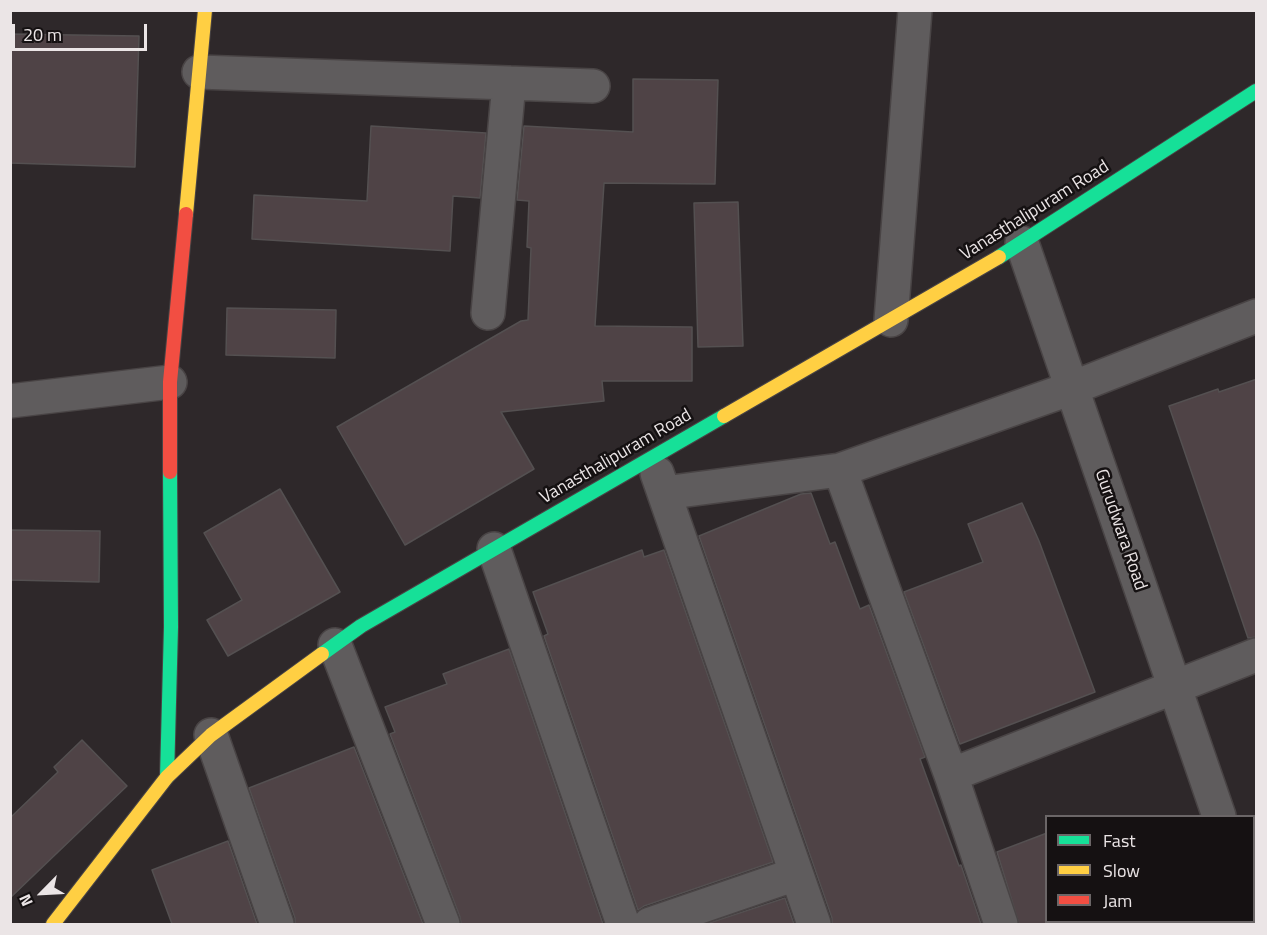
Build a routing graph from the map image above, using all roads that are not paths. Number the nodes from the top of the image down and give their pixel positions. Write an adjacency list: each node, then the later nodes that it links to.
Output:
1 (205, 10): 3 (street)
2 (915, 10): 10 (street)
3 (199, 72): 4 (street); 11 (street)
4 (509, 83): 5 (street); 8 (street)
5 (593, 86)
6 (1257, 91): 7 (street, Vanasthalipuram Road)
7 (1022, 243): 10 (street, Vanasthalipuram Road); 12 (street, Gurudwara Road)
8 (488, 313)
9 (1257, 316): 12 (street)
10 (891, 320): 14 (street, Vanasthalipuram Road)
11 (170, 382): 13 (street); 23 (street)
12 (1072, 388): 15 (street); 20 (street, Gurudwara Road)
13 (10, 401)
14 (651, 458): 16 (street); 17 (street, Vanasthalipuram Road)
15 (840, 470): 16 (street); 22 (street)
16 (664, 493): 25 (street)
17 (494, 549): 18 (street, Vanasthalipuram Road); 29 (street)
18 (335, 645): 21 (street, Vanasthalipuram Road); 28 (street)
19 (1257, 655): 20 (street)
20 (1174, 686): 22 (street); 24 (street, Gurudwara Road)
21 (211, 735): 23 (street, Vanasthalipuram Road); 27 (street)
22 (951, 775): 32 (street)
23 (167, 777): 26 (street, Vanasthalipuram Road)
24 (1219, 815)
25 (796, 874): 30 (street); 31 (street)
26 (53, 924)
27 (277, 924)
28 (443, 924)
29 (623, 924)
30 (650, 924)
31 (814, 924)
32 (1001, 924)

